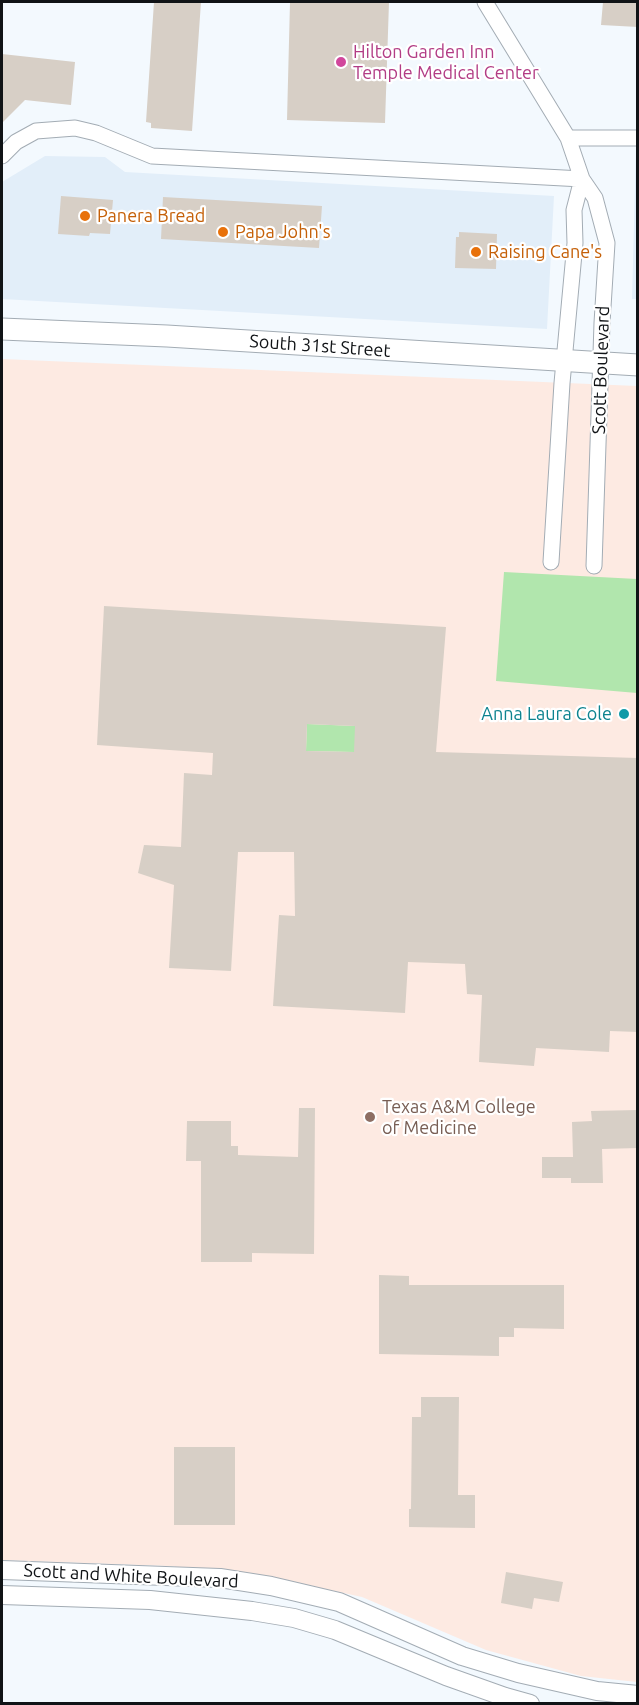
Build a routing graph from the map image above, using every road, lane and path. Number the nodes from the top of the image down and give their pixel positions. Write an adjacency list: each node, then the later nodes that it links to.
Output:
1 (485, 2): 2 (street, Scott Boulevard)
2 (568, 138): 3 (street); 5 (street, Scott Boulevard)
3 (638, 138)
4 (2, 156): 5 (street)
5 (582, 179): 7 (street, Scott Boulevard); 8 (street, Scott Boulevard)
6 (2, 329): 7 (main road, South 31st Street)
7 (565, 362): 8 (main road, South 31st Street); 10 (street, Scott Boulevard)
8 (602, 364): 9 (main road, South 31st Street); 11 (street, Scott Boulevard)
9 (638, 366)
10 (551, 562)
11 (594, 566)
12 (2, 1570): 14 (street, Scott and White Boulevard)
13 (2, 1595): 15 (street, Scott and White Boulevard)
14 (638, 1695)
15 (530, 1704)

